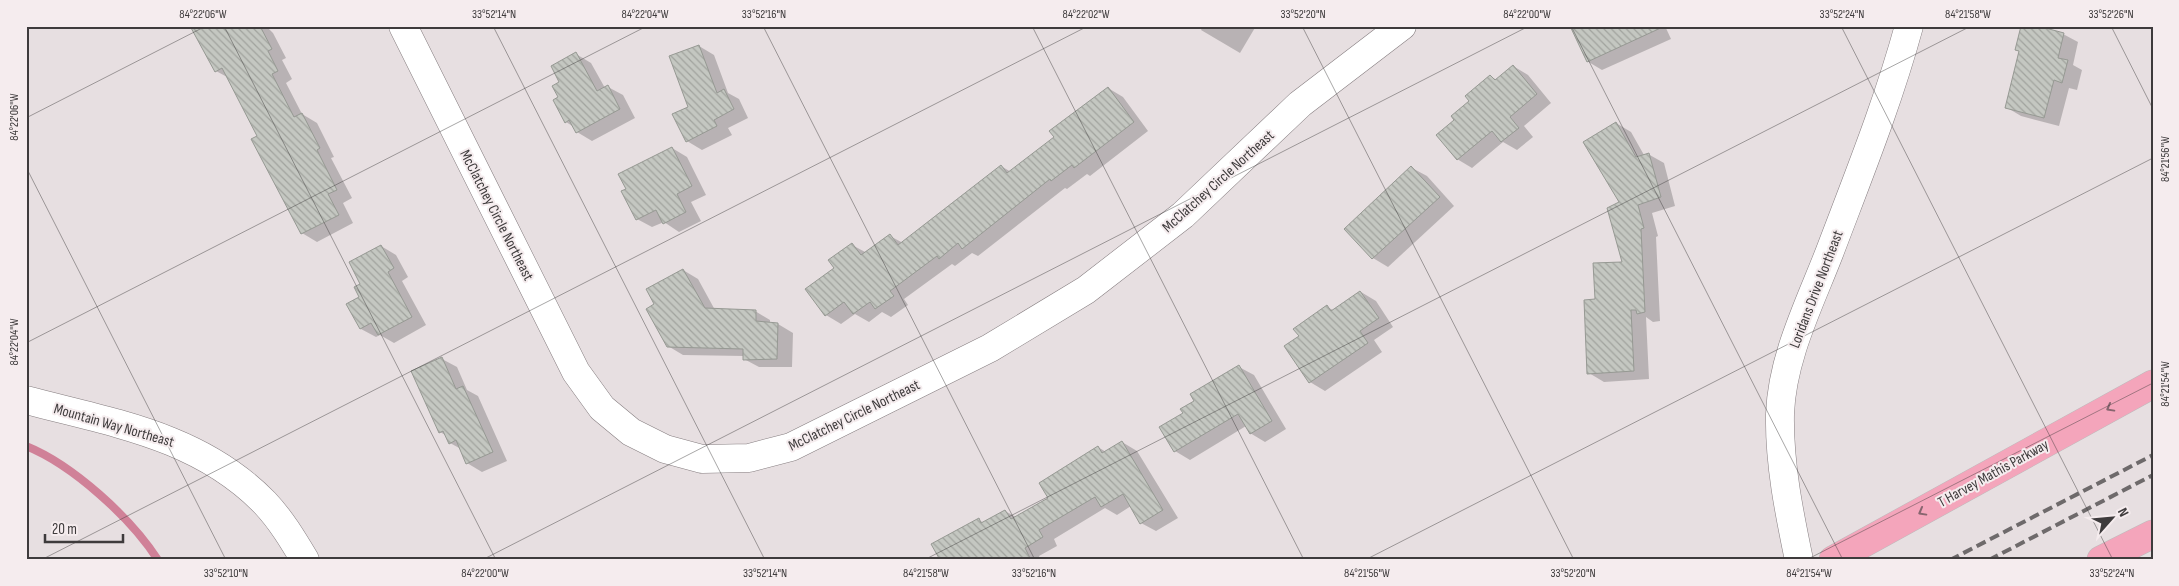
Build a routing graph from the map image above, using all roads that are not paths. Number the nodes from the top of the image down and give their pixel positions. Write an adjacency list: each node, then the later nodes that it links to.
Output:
1 (403, 26): 2 (street, McClatchey Circle Northeast)
2 (1402, 26)
3 (1908, 26): 8 (street, Loridans Drive Northeast)
4 (2153, 384): 9 (highway, T Harvey Mathis Parkway, one-way to 9)
5 (26, 400): 7 (street, Mountain Way Northeast)
6 (2153, 534): 10 (highway)
7 (304, 560)
8 (1799, 560)
9 (1833, 560)
10 (2101, 560)

